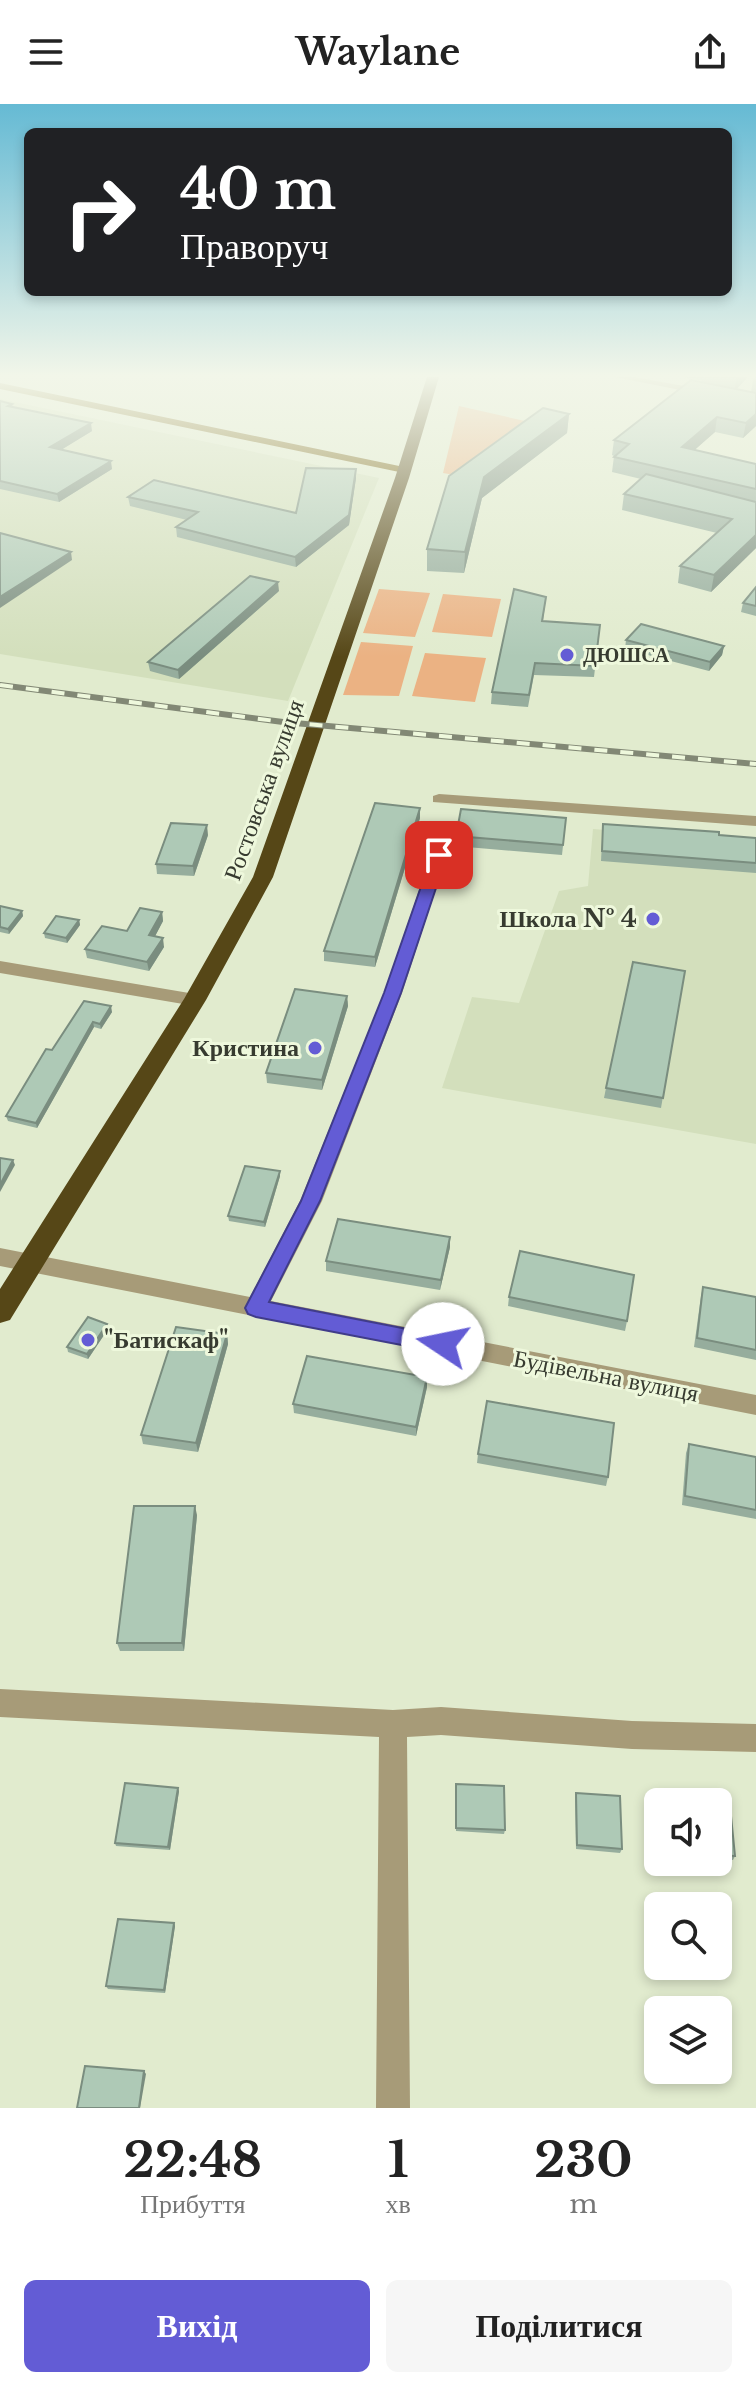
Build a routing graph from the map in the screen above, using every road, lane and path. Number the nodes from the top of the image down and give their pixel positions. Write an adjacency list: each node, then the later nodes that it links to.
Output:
1 (404, 470): 6 (highway, Ростовська вулиця)
2 (439, 799): 3 (street)
3 (756, 821)
4 (439, 855): 9 (street)
5 (0, 967): 6 (street)
6 (195, 1000): 8 (highway, Ростовська вулиця)
7 (0, 1257): 8 (street, Будівельна вулиця)
8 (33, 1262): 9 (street, Будівельна вулиця); 10 (highway, Ростовська вулиця)
9 (256, 1308): 11 (street, Будівельна вулиця)
10 (0, 1312)
11 (756, 1405)
12 (0, 1703): 13 (street)
13 (393, 1724): 14 (street); 15 (street)
14 (756, 1738)
15 (393, 2108)

